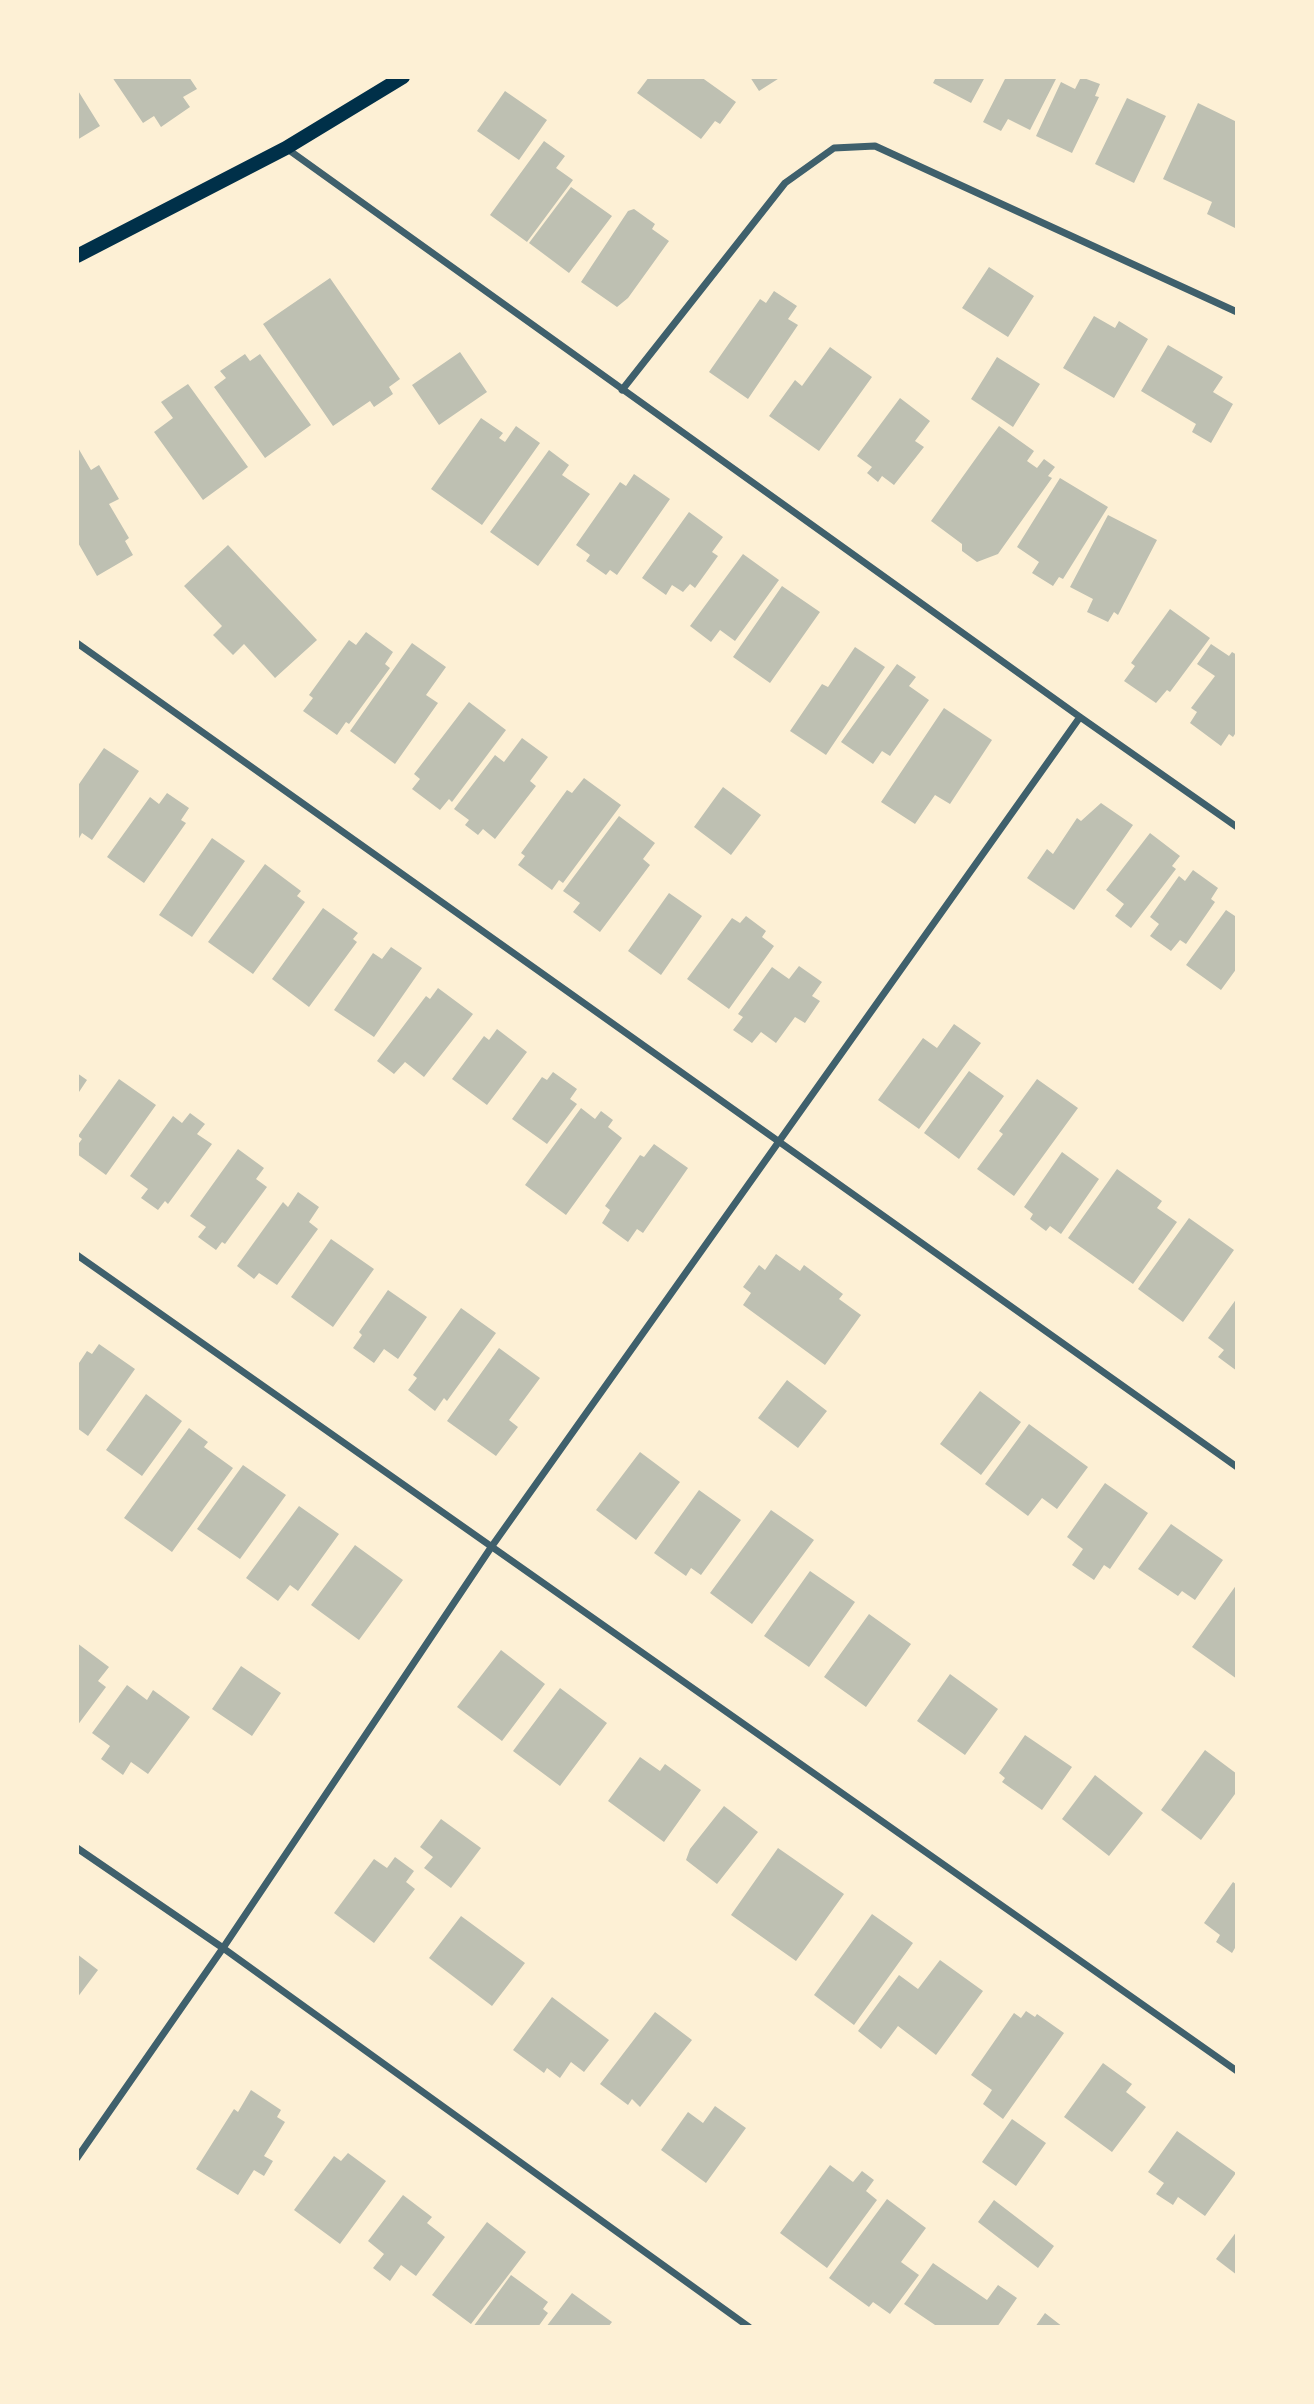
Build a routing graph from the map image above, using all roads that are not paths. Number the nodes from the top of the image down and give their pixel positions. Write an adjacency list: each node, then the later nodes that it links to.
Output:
1 (403, 77): 2 (main road)
2 (286, 148): 3 (main road); 5 (street)
3 (77, 256)
4 (1237, 313): 5 (street)
5 (622, 390): 7 (street)
6 (77, 643): 9 (street)
7 (1080, 718): 8 (street); 9 (street)
8 (1237, 827)
9 (777, 1141): 11 (street); 12 (street)
10 (77, 1255): 12 (street)
11 (1237, 1467)
12 (492, 1546): 14 (street); 15 (street)
13 (77, 1848): 14 (street)
14 (223, 1948): 16 (street); 17 (street)
15 (1237, 2071)
16 (77, 2158)
17 (749, 2327)

